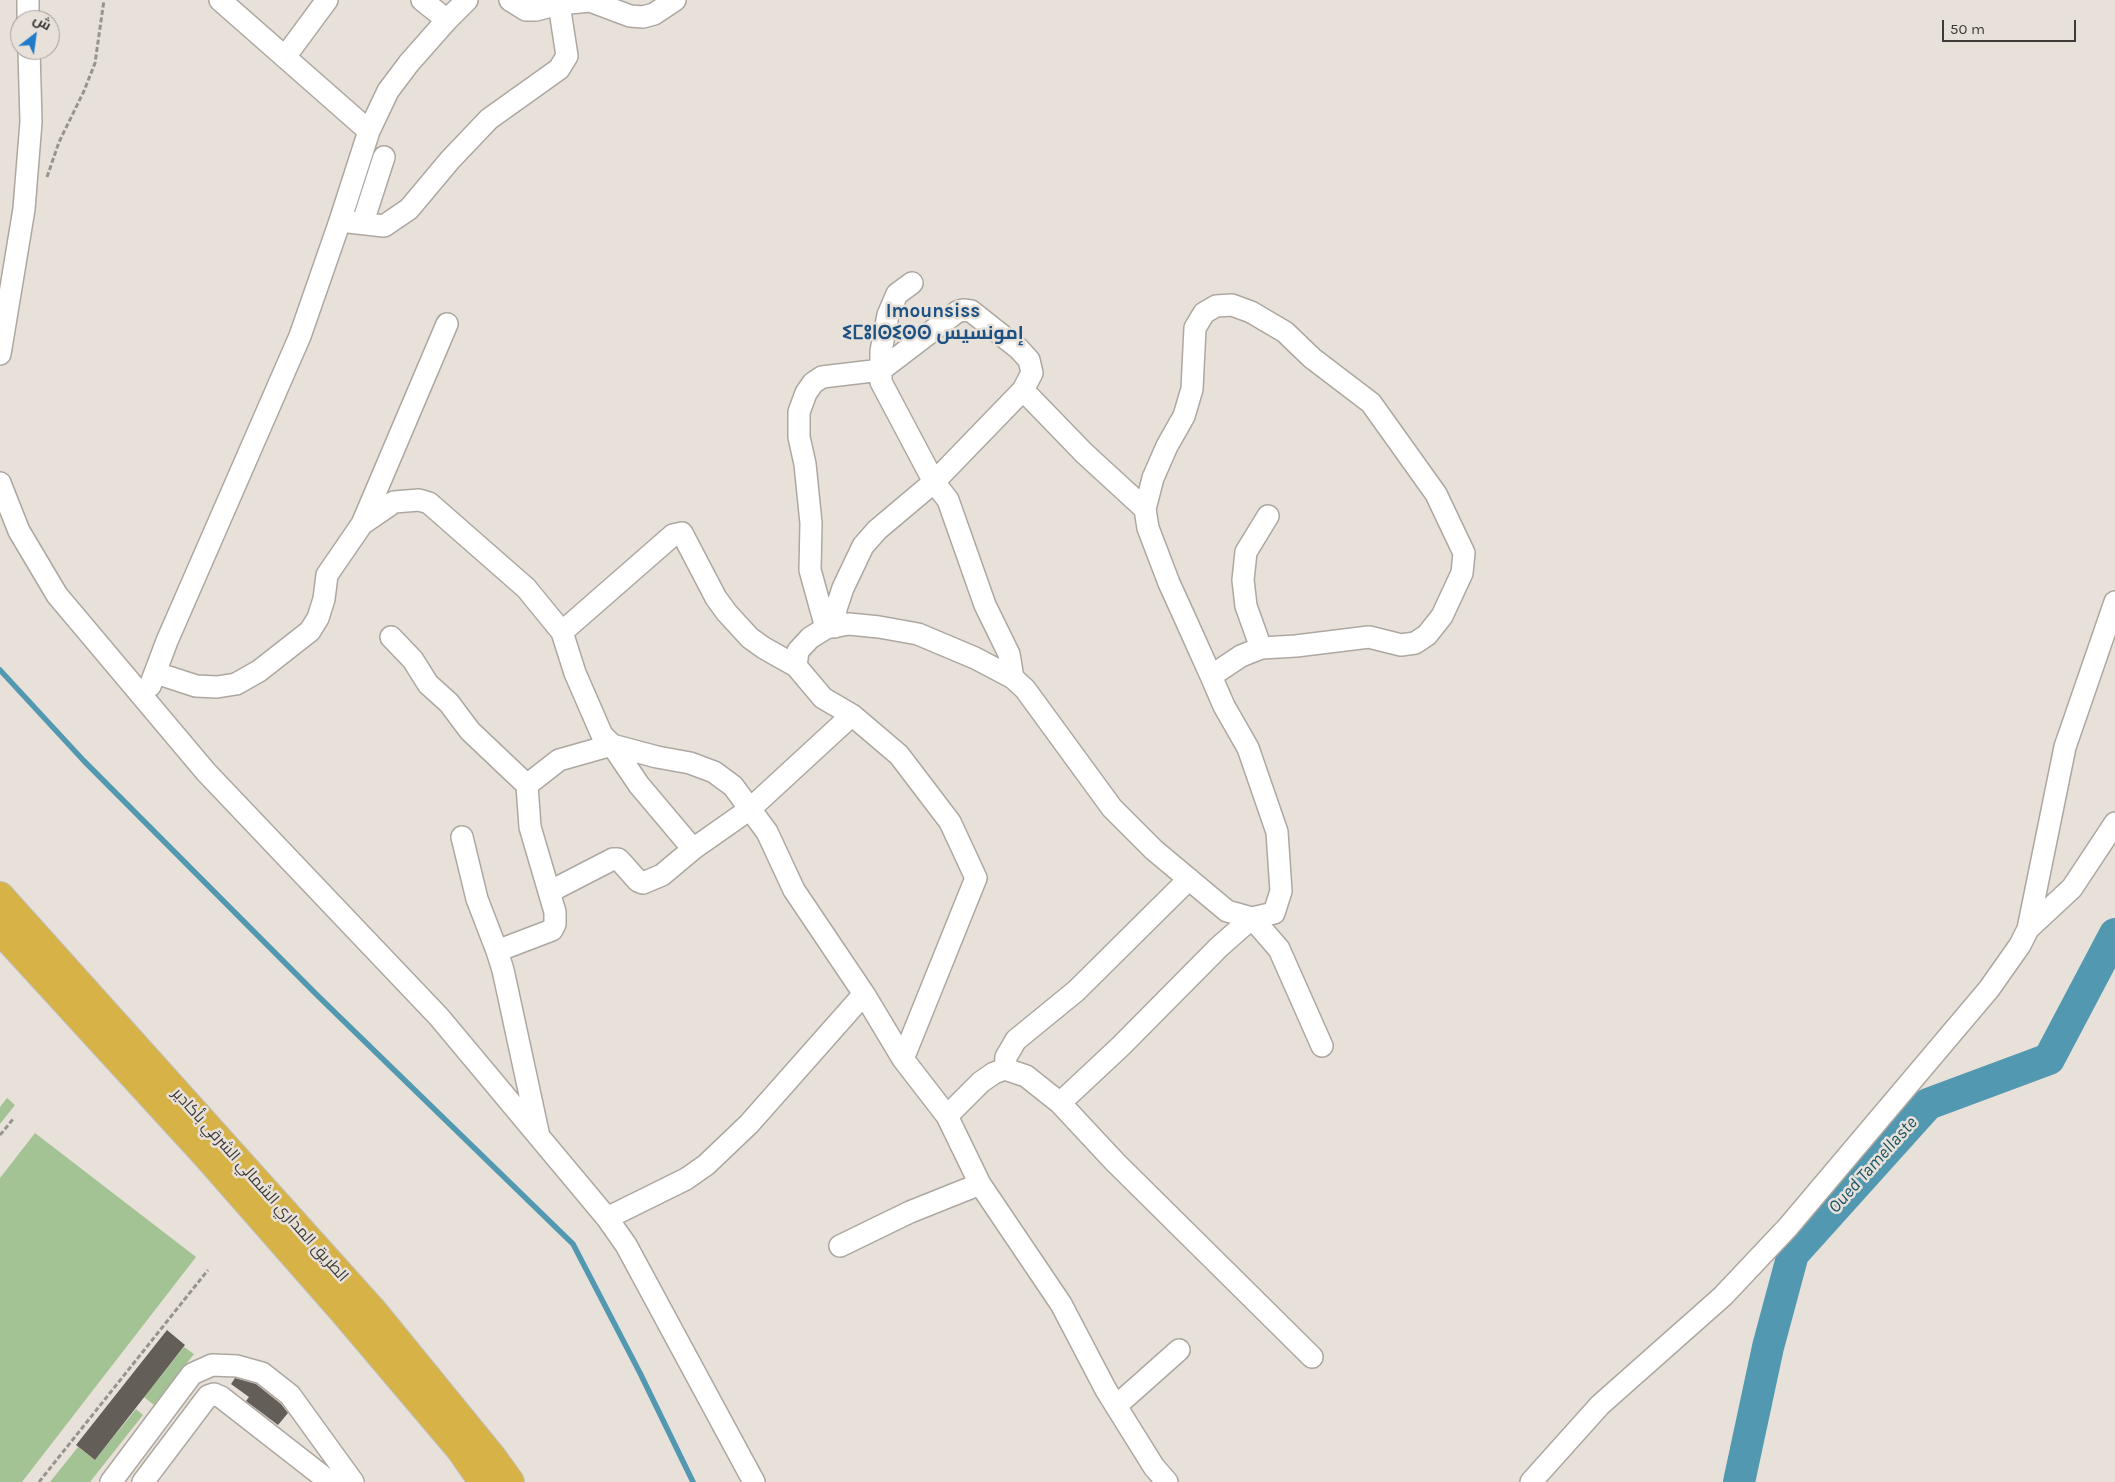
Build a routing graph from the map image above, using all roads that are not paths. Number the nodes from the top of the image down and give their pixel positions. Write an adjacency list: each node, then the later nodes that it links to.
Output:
1 (327, 0): 9 (street)
2 (422, 0): 8 (street)
3 (467, 0): 8 (street)
4 (510, 0): 7 (street)
5 (675, 0): 7 (street)
6 (224, 1): 9 (street)
7 (559, 4): 14 (street)
8 (447, 20): 11 (street)
9 (285, 56): 11 (street)
10 (29, 60): 17 (street)
11 (369, 131): 13 (street)
12 (384, 157): 14 (street)
13 (340, 221): 14 (street); 31 (street)
14 (363, 222)
15 (912, 283): 18 (street)
16 (447, 324): 24 (street)
17 (0, 354)
18 (881, 370): 19 (street); 20 (street); 26 (street)
19 (1023, 390): 20 (street); 22 (street)
20 (934, 482): 26 (street); 33 (street)
21 (0, 483): 34 (street)
22 (1145, 509): 29 (street); 32 (street)
23 (1268, 516): 29 (street)
24 (362, 524): 27 (street); 31 (street)
25 (2115, 602): 46 (street)
26 (830, 628): 30 (street); 33 (street)
27 (562, 632): 30 (street); 36 (street)
28 (391, 637): 37 (street)
29 (1261, 648): 32 (street)
30 (796, 666): 35 (street)
31 (156, 673): 34 (street)
32 (1211, 676): 45 (street)
33 (1012, 678): 42 (street)
34 (144, 698): 55 (street)
35 (852, 715): 38 (street); 51 (street)
36 (612, 745): 37 (street); 38 (street); 41 (street)
37 (528, 784): 43 (street)
38 (750, 809): 41 (street); 49 (street)
39 (2115, 823): 46 (street)
40 (462, 837): 48 (street)
41 (692, 849): 43 (street)
42 (1190, 879): 45 (street); 52 (street)
43 (549, 892): 48 (street)
44 (0, 896): 69 (highway, الطريق المداري الشمالي الشرقي بأكادير)
45 (1252, 918): 50 (street); 53 (street)
46 (2028, 929): 72 (street)
47 (0, 930): 68 (highway, الطريق المداري الشمالي الشرقي بأكادير)
48 (497, 951): 55 (street)
49 (864, 994): 51 (street); 57 (street)
50 (1322, 1046)
51 (903, 1059): 54 (street)
52 (1005, 1069): 53 (street); 54 (street)
53 (1060, 1102): 60 (street)
54 (947, 1116): 56 (street)
55 (539, 1137): 57 (street)
56 (980, 1184): 58 (street); 61 (street)
57 (607, 1218): 70 (street)
58 (840, 1246)
59 (1179, 1350): 61 (street)
60 (1312, 1357)
61 (1116, 1406): 71 (street)
62 (165, 1410): 63 (street); 64 (street); 67 (street)
63 (185, 1426): 65 (street); 66 (street)
64 (111, 1482)
65 (143, 1482)
66 (330, 1482)
67 (353, 1482)
68 (484, 1482)
69 (510, 1482)
70 (754, 1482)
71 (1167, 1482)
72 (1531, 1482)

